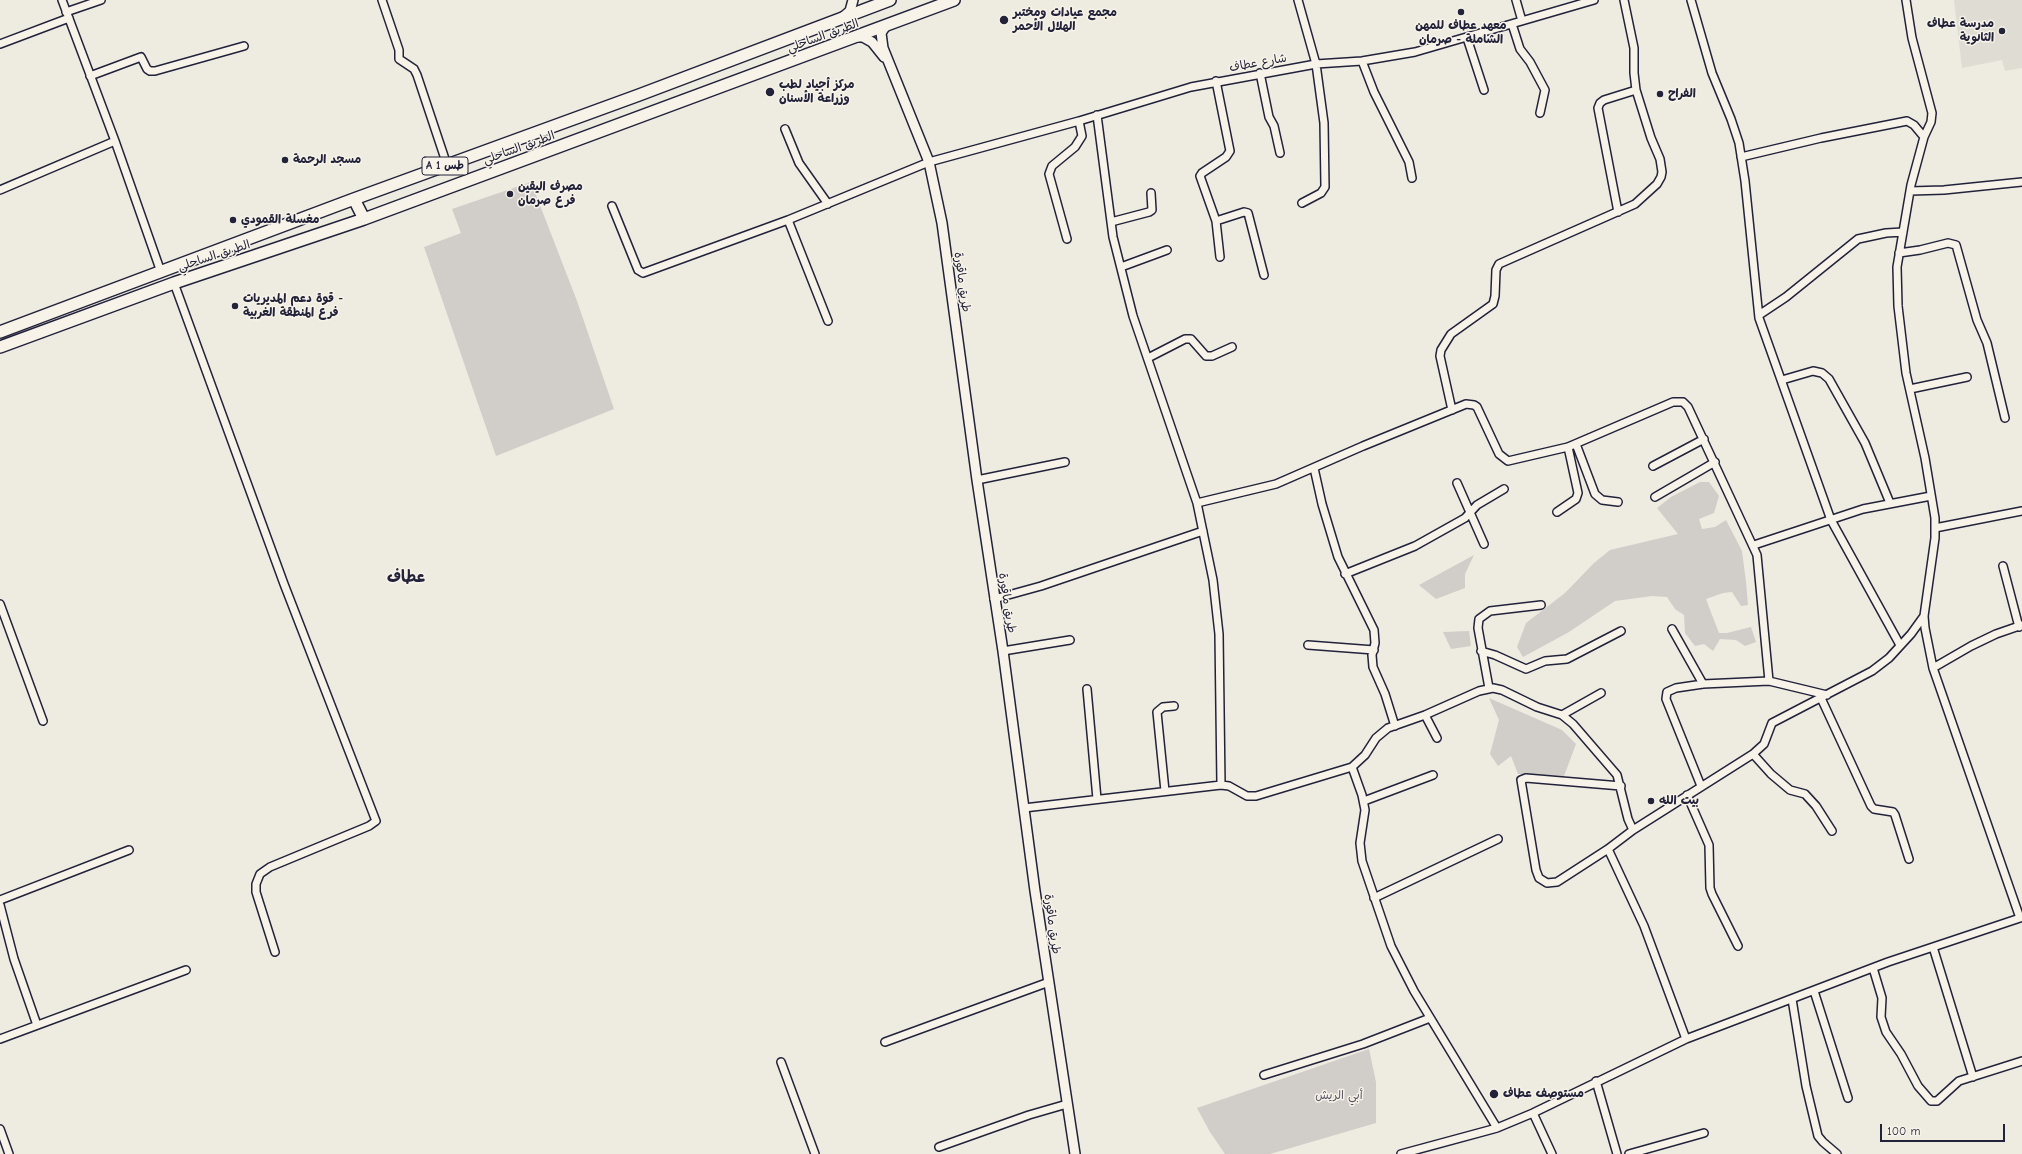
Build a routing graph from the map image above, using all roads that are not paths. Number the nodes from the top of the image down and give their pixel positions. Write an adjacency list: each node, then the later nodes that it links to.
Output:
1 (62, 0): 13 (street)
2 (101, 0): 13 (street)
3 (382, 0): 39 (street)
4 (853, 0): 14 (street)
5 (890, 0): 14 (highway, الطريق الساحلي / A 1 طس)
6 (954, 0): 17 (highway, الطريق الساحلي / A 1 طس)
7 (1298, 0): 24 (street)
8 (1516, 0): 15 (street)
9 (1594, 0): 15 (street, شارع عطاف)
10 (1624, 0): 29 (street)
11 (1691, 0): 37 (street)
12 (1906, 0): 34 (street)
13 (67, 15): 20 (street); 26 (street)
14 (838, 21): 39 (highway, الطريق الساحلي / A 1 طس)
15 (1522, 21): 16 (street, شارع عطاف)
16 (1512, 24): 19 (street, شارع عطاف); 30 (street)
17 (885, 27): 18 (highway, الطريق الساحلي / A 1 طس); 23 (street, طريق ماقورة)
18 (857, 38): 23 (street, طريق ماقورة); 50 (highway, الطريق الساحلي / A 1 طس)
19 (1467, 38): 22 (street, شارع عطاف); 28 (street)
20 (0, 44)
21 (244, 46): 26 (street)
22 (1362, 60): 24 (street, شارع عطاف); 40 (street)
23 (888, 63): 38 (street, طريق ماقورة)
24 (1316, 64): 25 (street, شارع عطاف); 46 (street)
25 (1260, 73): 27 (street, شارع عطاف); 36 (street)
26 (90, 76): 35 (street)
27 (1216, 81): 31 (street, شارع عطاف); 52 (street)
28 (1484, 90)
29 (1636, 90): 49 (street); 49 (street)
30 (1540, 114)
31 (1097, 115): 32 (street, شارع عطاف); 53 (street)
32 (1079, 121): 38 (street, شارع عطاف); 55 (street)
33 (785, 129): 47 (street)
34 (1924, 137): 37 (street); 43 (street)
35 (115, 141): 42 (street); 60 (street)
36 (1280, 153)
37 (1741, 157): 63 (street)
38 (929, 162): 47 (street, شارع عطاف); 81 (street, طريق ماقورة)
39 (448, 165): 45 (highway, الطريق الساحلي / A 1 طس)
40 (1412, 178)
41 (2022, 182): 43 (street)
42 (0, 190)
43 (1910, 190): 54 (street)
44 (1152, 194): 53 (street)
45 (354, 199): 50 (highway); 60 (highway, الطريق الساحلي / A 1 طس)
46 (1302, 203)
47 (828, 204): 51 (street, شارع عطاف)
48 (612, 206): 51 (street, شارع عطاف)
49 (1618, 212): 72 (street)
50 (364, 220): 62 (highway, الطريق الساحلي / A 1 طس)
51 (788, 220): 64 (street)
52 (1216, 221): 58 (street); 61 (street)
53 (1110, 222): 59 (street)
54 (1903, 232): 57 (street); 63 (street)
55 (1067, 239)
56 (1167, 250): 59 (street)
57 (1899, 253): 71 (street); 73 (street)
58 (1220, 256)
59 (1121, 267): 68 (street)
60 (161, 272): 65 (highway, الطريق الساحلي / A 1 طس)
61 (1264, 275)
62 (174, 283): 67 (highway, الطريق الساحلي / A 1 طس); 149 (street)
63 (1759, 315): 70 (street)
64 (828, 321)
65 (0, 332)
66 (1232, 346): 68 (street)
67 (0, 347)
68 (1148, 358): 87 (street)
69 (1967, 377): 71 (street)
70 (1782, 380): 88 (street); 92 (street)
71 (1910, 389): 84 (street)
72 (1452, 410): 76 (street); 80 (street)
73 (2005, 418)
74 (1704, 439): 75 (street); 78 (street); 79 (street)
75 (1576, 444): 76 (street); 86 (street)
76 (1568, 447): 90 (street)
77 (1065, 462): 81 (street)
78 (1715, 462): 85 (street); 96 (street)
79 (1653, 466)
80 (1314, 468): 87 (street); 98 (street)
81 (976, 480): 99 (street, طريق ماقورة)
82 (1457, 483): 91 (street)
83 (1504, 489): 91 (street)
84 (1931, 496): 88 (street); 93 (street)
85 (1655, 497)
86 (1618, 502)
87 (1197, 503): 94 (street)
88 (1890, 503): 92 (street)
89 (2022, 511): 93 (street)
90 (1557, 512)
91 (1470, 513): 95 (street); 98 (street)
92 (1831, 520): 96 (street); 108 (street)
93 (1935, 528): 102 (street)
94 (1202, 531): 99 (street); 128 (street)
95 (1484, 544)
96 (1754, 545): 113 (street)
97 (2002, 566): 103 (street)
98 (1345, 574): 109 (street)
99 (994, 599): 110 (street, طريق ماقورة)
100 (0, 604): 122 (street)
101 (1541, 605): 111 (street)
102 (1924, 616): 108 (street); 112 (street)
103 (2020, 626): 112 (street)
104 (1672, 628): 114 (street)
105 (1621, 631): 111 (street)
106 (1070, 640): 110 (street)
107 (1308, 645): 109 (street)
108 (1900, 645): 118 (street)
109 (1374, 650): 123 (street)
110 (1003, 651): 135 (street, طريق ماقورة)
111 (1482, 651): 115 (street)
112 (1933, 668): 145 (street)
113 (1769, 681): 114 (street); 118 (street)
114 (1703, 684): 130 (street)
115 (1489, 688): 120 (street); 121 (street)
116 (1087, 689): 133 (street)
117 (1601, 693): 121 (street)
118 (1824, 696): 125 (street); 141 (street)
119 (1174, 706): 131 (street)
120 (1425, 715): 123 (street); 124 (street)
121 (1562, 715): 129 (street)
122 (43, 721)
123 (1395, 726): 126 (street)
124 (1437, 738)
125 (1753, 754): 130 (street); 137 (street)
126 (1352, 768): 128 (street); 134 (street)
127 (1433, 775): 134 (street)
128 (1221, 785): 131 (street)
129 (1621, 786): 136 (street); 139 (street)
130 (1701, 786): 132 (street)
131 (1165, 791): 133 (street)
132 (1687, 795): 136 (street); 147 (street)
133 (1097, 799): 135 (street)
134 (1364, 801): 142 (street)
135 (1024, 808): 152 (street, طريق ماقورة)
136 (1633, 830): 139 (street)
137 (1832, 831)
138 (1498, 838): 142 (street)
139 (1608, 849): 158 (street)
140 (129, 850): 143 (street)
141 (1909, 859)
142 (1374, 898): 155 (street)
143 (0, 900)
144 (0, 905): 156 (street)
145 (2021, 918): 146 (street); 148 (street)
146 (2022, 927)
147 (1738, 946)
148 (1934, 947): 150 (street); 163 (street)
149 (275, 952)
150 (1873, 968): 153 (street); 163 (street)
151 (186, 970): 156 (street)
152 (1049, 982): 159 (street); 166 (street, طريق ماقورة)
153 (1814, 991): 154 (street); 165 (street)
154 (1792, 999): 158 (street); 179 (street)
155 (1430, 1018): 162 (street); 168 (street)
156 (38, 1025): 157 (street)
157 (0, 1039)
158 (1686, 1039): 164 (street)
159 (886, 1042)
160 (2022, 1061): 163 (street)
161 (781, 1062): 173 (street)
162 (1264, 1075)
163 (1973, 1077)
164 (1596, 1081): 167 (street); 177 (street)
165 (1848, 1098)
166 (1067, 1104): 171 (street); 174 (street, طريق ماقورة)
167 (1533, 1113): 168 (street); 176 (street)
168 (1497, 1128): 175 (street)
169 (0, 1129): 172 (street)
170 (1704, 1133): 178 (street)
171 (939, 1147)
172 (9, 1154)
173 (815, 1154)
174 (1075, 1154)
175 (1401, 1154)
176 (1552, 1154)
177 (1617, 1154)
178 (1629, 1154)
179 (1837, 1154)

